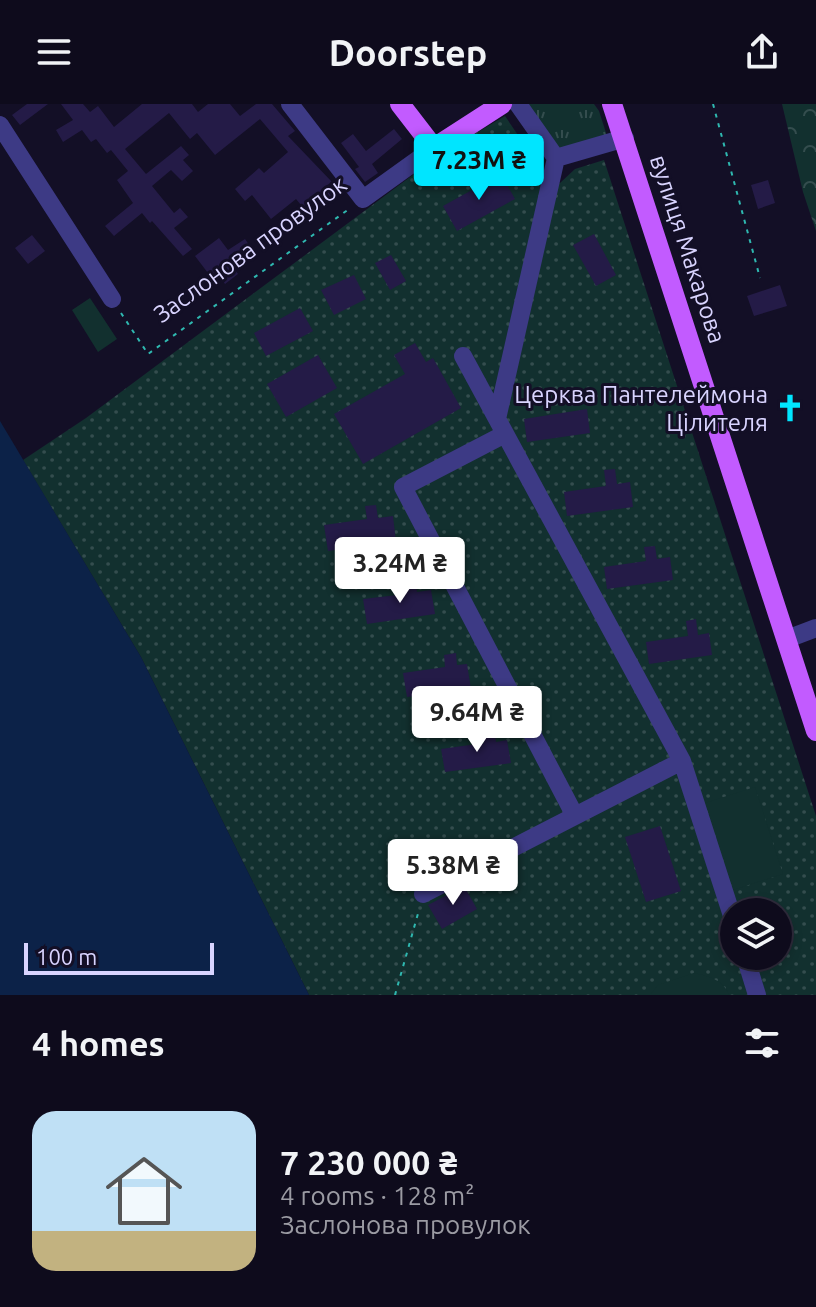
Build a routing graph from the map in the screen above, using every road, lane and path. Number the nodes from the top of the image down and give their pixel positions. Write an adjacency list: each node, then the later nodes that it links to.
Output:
1 (290, 104): 11 (street)
2 (400, 104): 9 (main road)
3 (502, 104): 9 (main road, Заслонова провулок)
4 (518, 104): 10 (street)
5 (713, 104): 12 (path)
6 (611, 108): 8 (main road, вулиця Макарова)
7 (0, 125): 13 (street)
8 (625, 138): 10 (street); 17 (main road, вулиця Макарова)
9 (434, 148): 11 (street, Заслонова провулок)
10 (556, 158): 15 (street)
11 (363, 199): 13 (path, Заслонова провулок)
12 (760, 278)
13 (112, 299)
14 (463, 356): 15 (street)
15 (501, 426): 19 (street); 20 (street)
16 (816, 628): 17 (street)
17 (787, 639): 18 (main road, вулиця Макарова)
18 (816, 731)
19 (682, 761): 20 (street); 22 (street)
20 (575, 816): 21 (street)
21 (423, 894): 24 (path)
22 (726, 898)
23 (749, 970): 25 (street)
24 (395, 995)
25 (757, 995)

